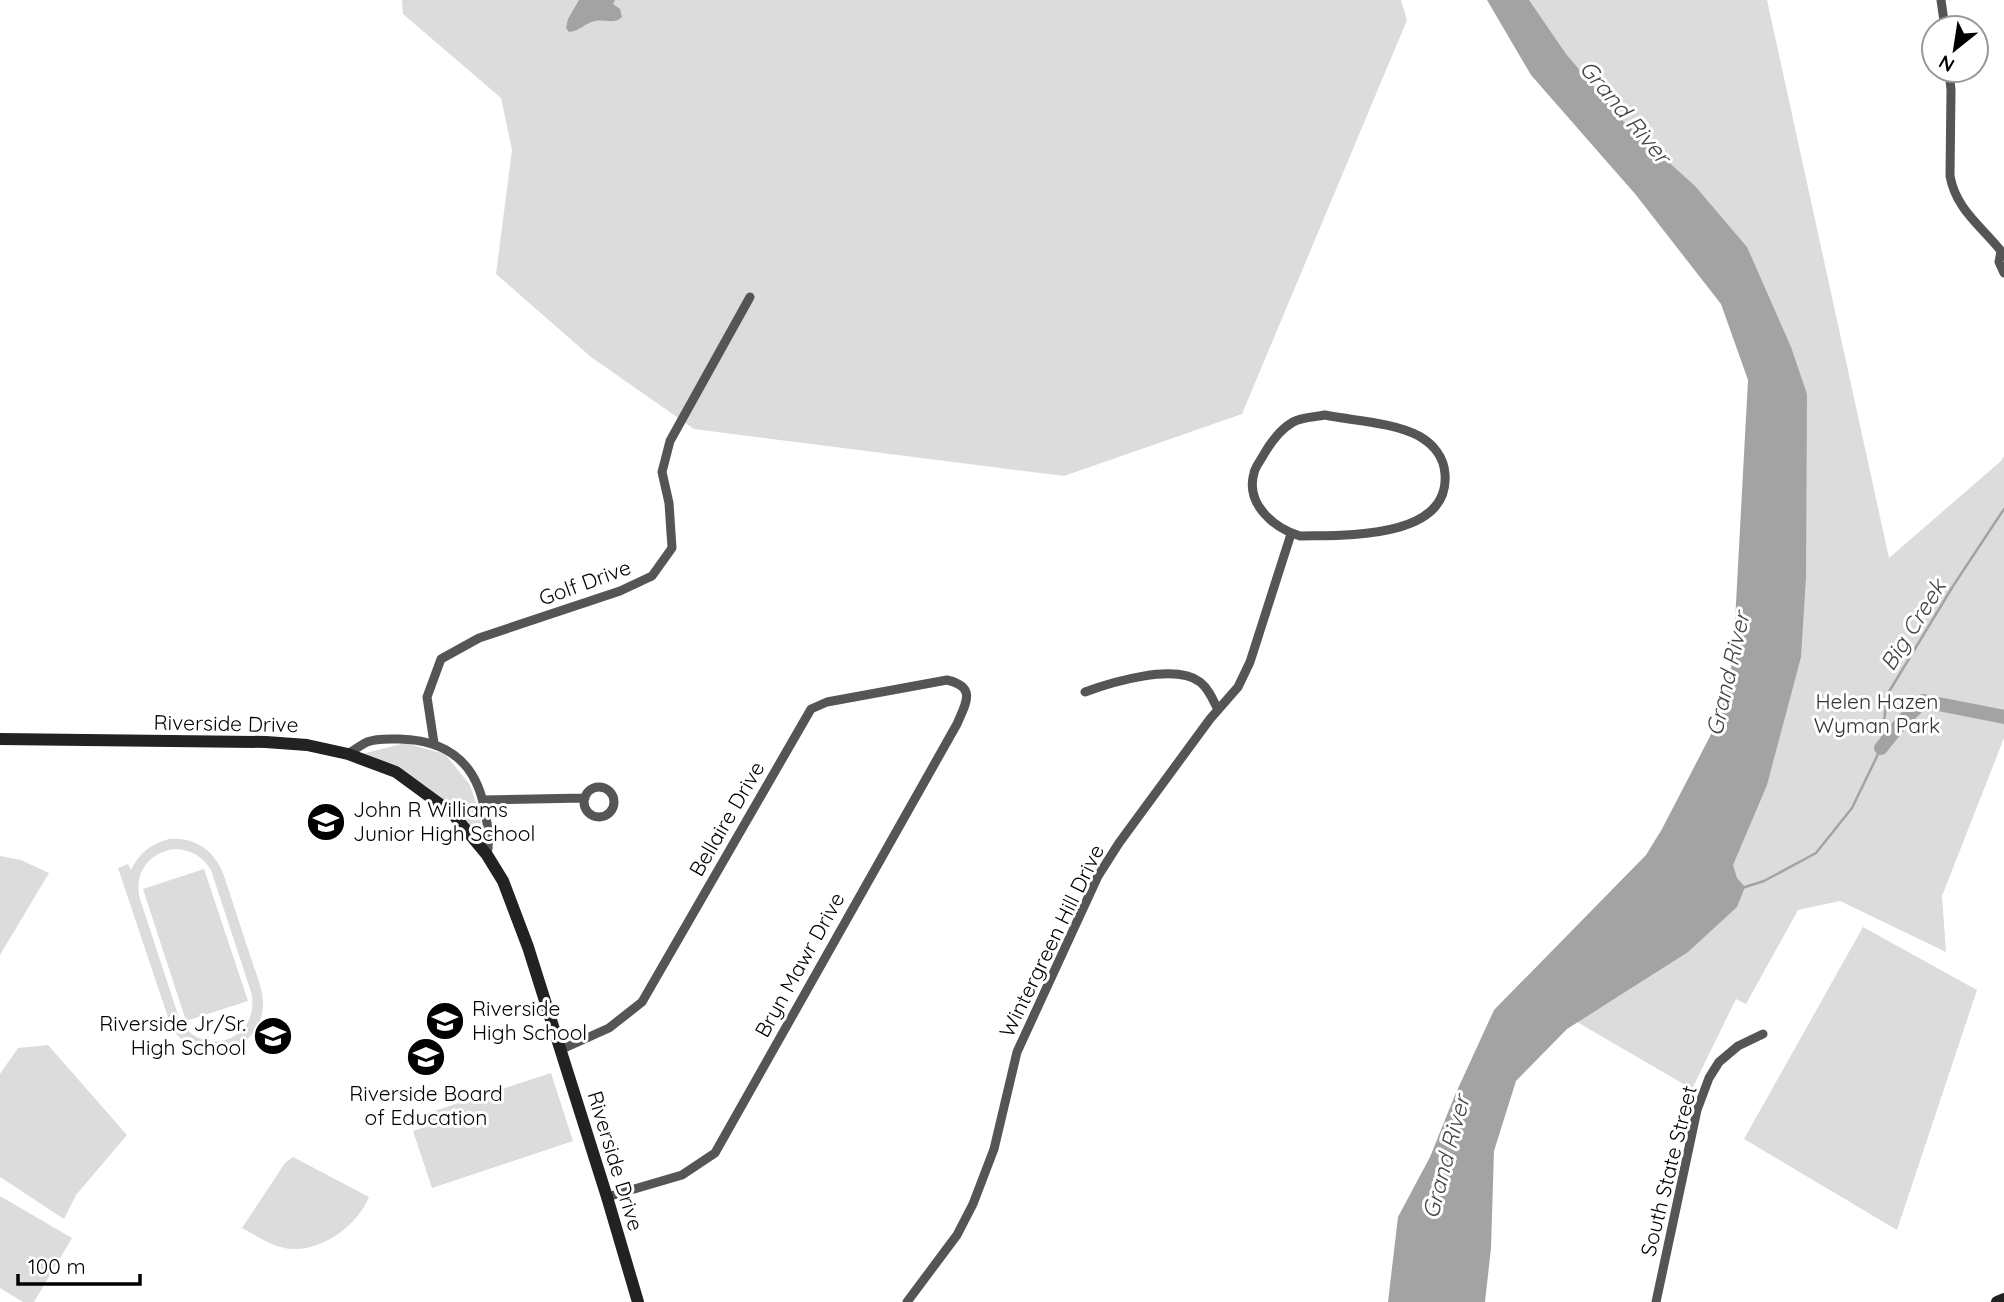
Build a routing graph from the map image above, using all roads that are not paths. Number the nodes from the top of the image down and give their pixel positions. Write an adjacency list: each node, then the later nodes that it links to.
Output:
1 (1951, 84): 2 (street)
2 (2002, 250): 3 (street)
3 (2004, 273)
4 (750, 296): 10 (street, Golf Drive)
5 (1291, 534): 5 (street); 8 (street, Wintergreen Hill Drive)
6 (965, 689): 16 (street, Bellaire Drive); 17 (street, Bryn Mawr Drive)
7 (1085, 692): 8 (street)
8 (1218, 710): 20 (street, Wintergreen Hill Drive)
9 (0, 739): 11 (main road, Riverside Drive)
10 (434, 743): 11 (street); 13 (street)
11 (348, 754): 14 (main road, Riverside Drive)
12 (585, 798): 13 (street)
13 (483, 800): 14 (street)
14 (487, 855): 16 (main road, Riverside Drive)
15 (1763, 1034): 21 (street, South State Street)
16 (560, 1050): 17 (main road, Riverside Drive)
17 (607, 1197): 19 (main road, Riverside Drive)
18 (2004, 1299): 22 (main road)
19 (638, 1302)
20 (907, 1302)
21 (1656, 1302)
22 (1997, 1302)

